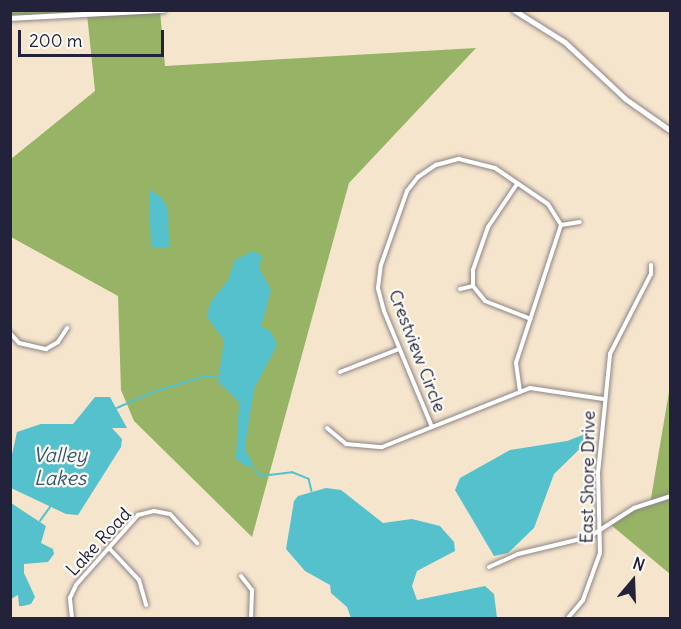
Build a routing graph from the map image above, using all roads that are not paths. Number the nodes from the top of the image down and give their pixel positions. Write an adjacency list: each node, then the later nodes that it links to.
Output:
1 (163, 10): 3 (street)
2 (514, 10): 4 (street)
3 (10, 18)
4 (670, 130)
5 (517, 183): 7 (street, Crestview Circle); 9 (street); 14 (street, Crestview Circle)
6 (580, 222): 7 (street)
7 (561, 225): 11 (street)
8 (651, 265): 17 (street, East Shore Drive)
9 (473, 286): 10 (street); 11 (street)
10 (460, 289)
11 (531, 319): 16 (street)
12 (67, 328): 13 (street)
13 (10, 333)
14 (399, 348): 15 (street); 18 (street, Crestview Circle)
15 (340, 372)
16 (520, 392): 17 (street); 18 (street)
17 (603, 399): 21 (street, East Shore Drive)
18 (432, 427): 19 (street)
19 (327, 428)
20 (670, 496): 21 (street)
21 (602, 530): 24 (street); 29 (street, East Shore Drive)
22 (197, 543): 23 (street, Lake Road)
23 (109, 548): 26 (street); 27 (street, Lake Road)
24 (489, 567)
25 (241, 576): 28 (street)
26 (146, 604)
27 (72, 618)
28 (252, 618)
29 (568, 618)

